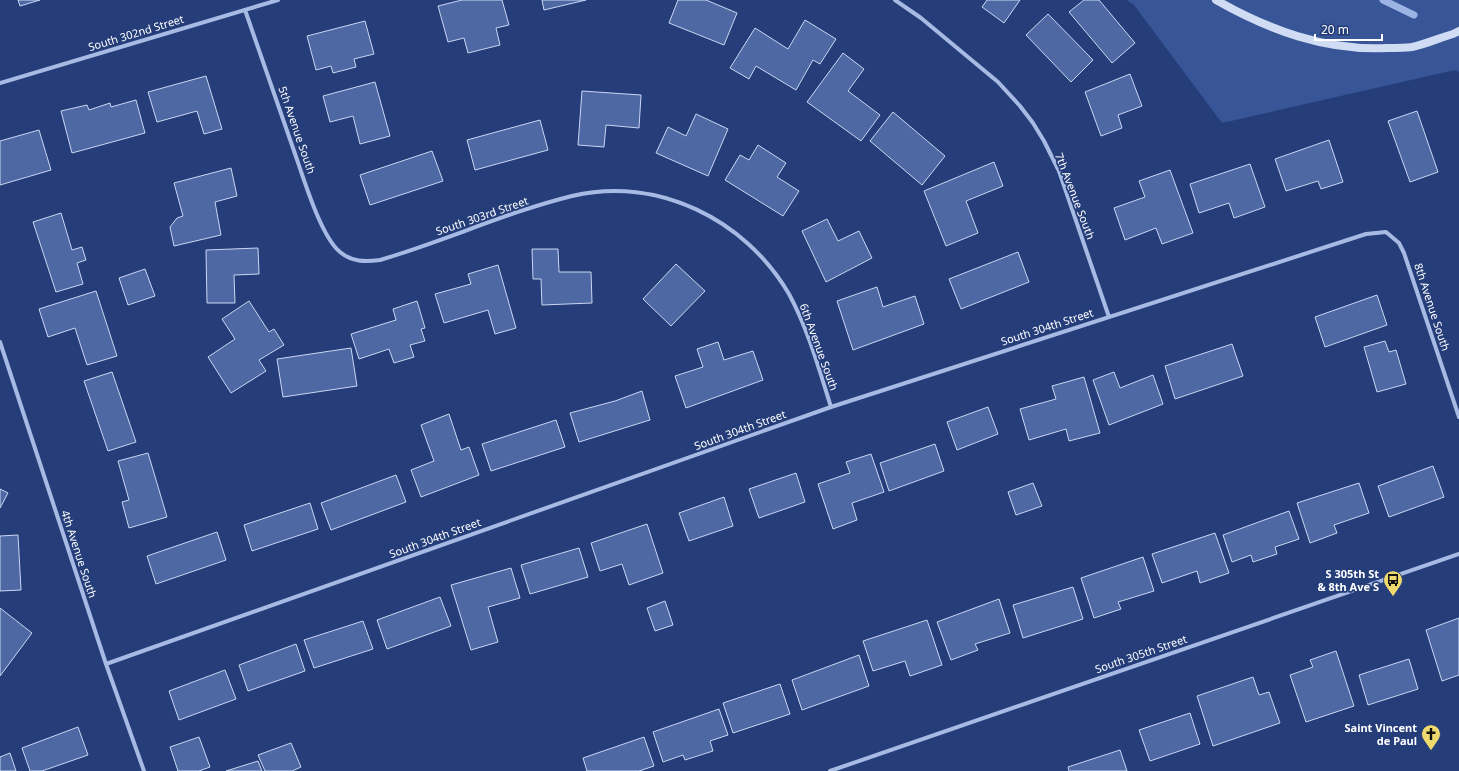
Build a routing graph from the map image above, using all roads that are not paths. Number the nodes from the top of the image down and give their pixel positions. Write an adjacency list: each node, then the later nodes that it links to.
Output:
1 (278, 0): 4 (street, South 302nd Street)
2 (895, 0): 10 (street, 7th Avenue South)
3 (1216, 0): 5 (main road)
4 (246, 10): 6 (street, South 302nd Street); 9 (street, 5th Avenue South)
5 (1459, 31)
6 (0, 83)
7 (635, 192): 9 (street, South 303rd Street); 12 (street, 6th Avenue South)
8 (1386, 232): 10 (street, South 304th Street); 13 (street, 8th Avenue South)
9 (339, 251)
10 (1109, 317): 12 (street, South 304th Street)
11 (0, 342): 15 (street, 4th Avenue South)
12 (832, 407): 15 (street, South 304th Street)
13 (1459, 417)
14 (1459, 554): 17 (street, South 305th Street)
15 (106, 664): 16 (street, 4th Avenue South)
16 (144, 771)
17 (830, 771)

